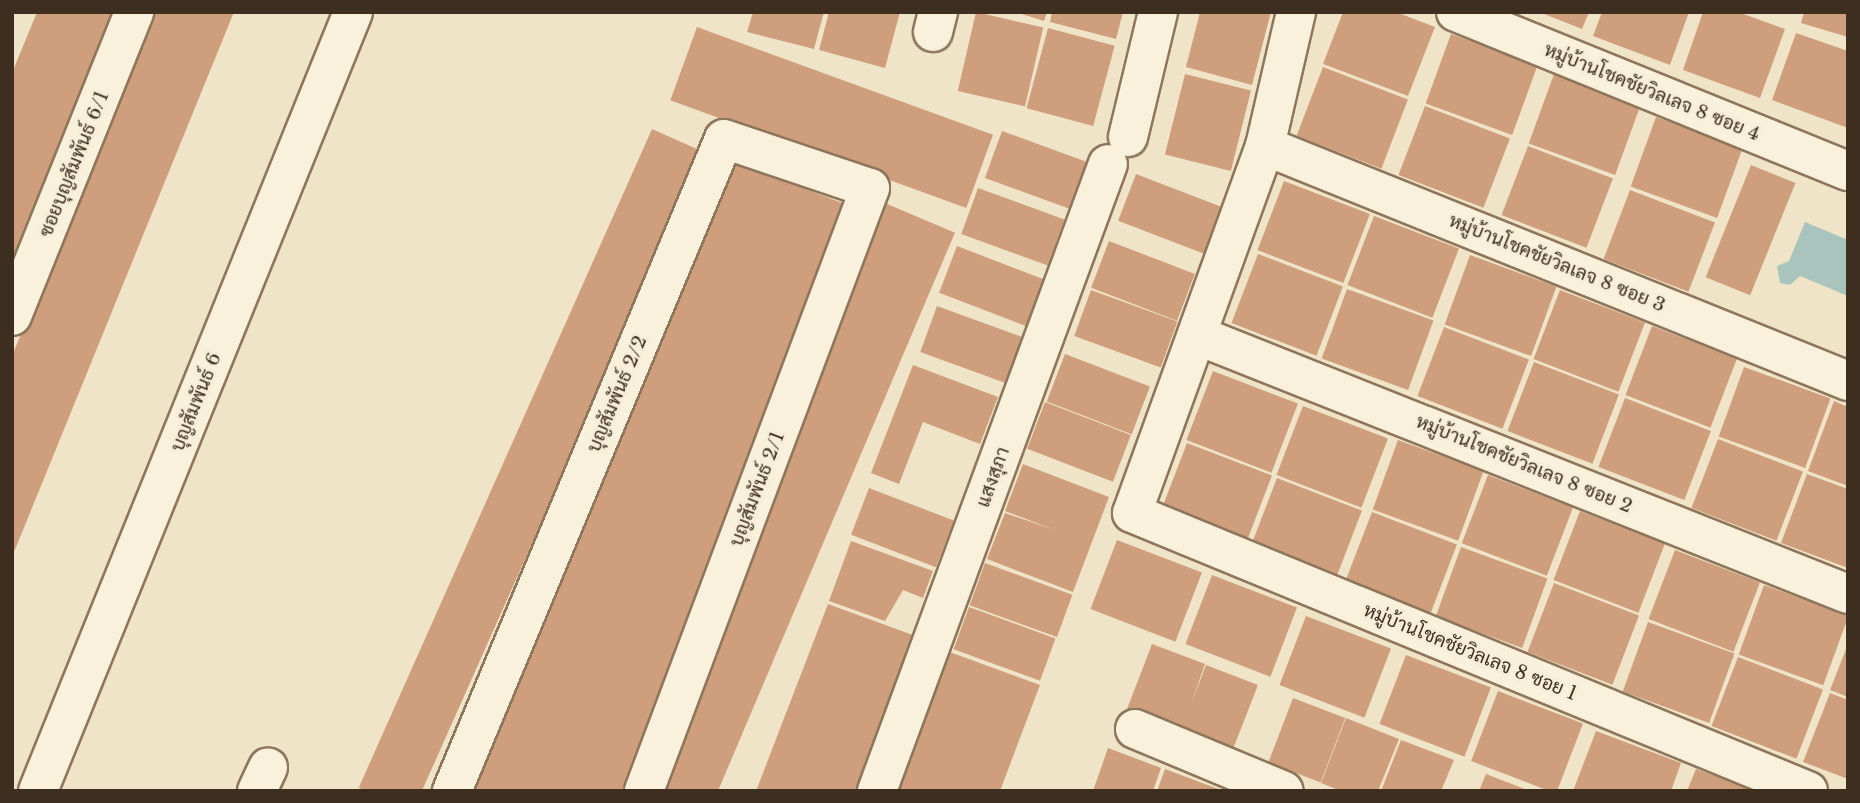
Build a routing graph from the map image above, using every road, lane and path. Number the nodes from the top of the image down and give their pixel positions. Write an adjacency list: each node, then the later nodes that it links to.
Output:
1 (134, 12): 9 (street, ซอยบุญสัมพันธ์ 6/1)
2 (353, 12): 15 (street, บุญสัมพันธ์ 6)
3 (1158, 12): 18 (street, แสงสุภา)
4 (1296, 12): 6 (street)
5 (1457, 12): 7 (street, หมู่บ้านโชคชัยวิลเลจ 8 ซอย 4)
6 (1265, 146): 10 (street); 11 (street, หมู่บ้านโชคชัยวิลเลจ 8 ซอย 3)
7 (1848, 171)
8 (870, 188): 16 (street, บุญสัมพันธ์ 2/2); 17 (street, บุญสัมพันธ์ 2/1)
9 (12, 316)
10 (1199, 336): 12 (street, หมู่บ้านโชคชัยวิลเลจ 8 ซอย 2); 20 (street, หมู่บ้านโชคชัยวิลเลจ 8 ซอย 1)
11 (1848, 381)
12 (1848, 594)
13 (1135, 729): 14 (street)
14 (1244, 783): 19 (street)
15 (38, 791)
16 (452, 791)
17 (644, 791)
18 (877, 791)
19 (1284, 791)
20 (1808, 791)

